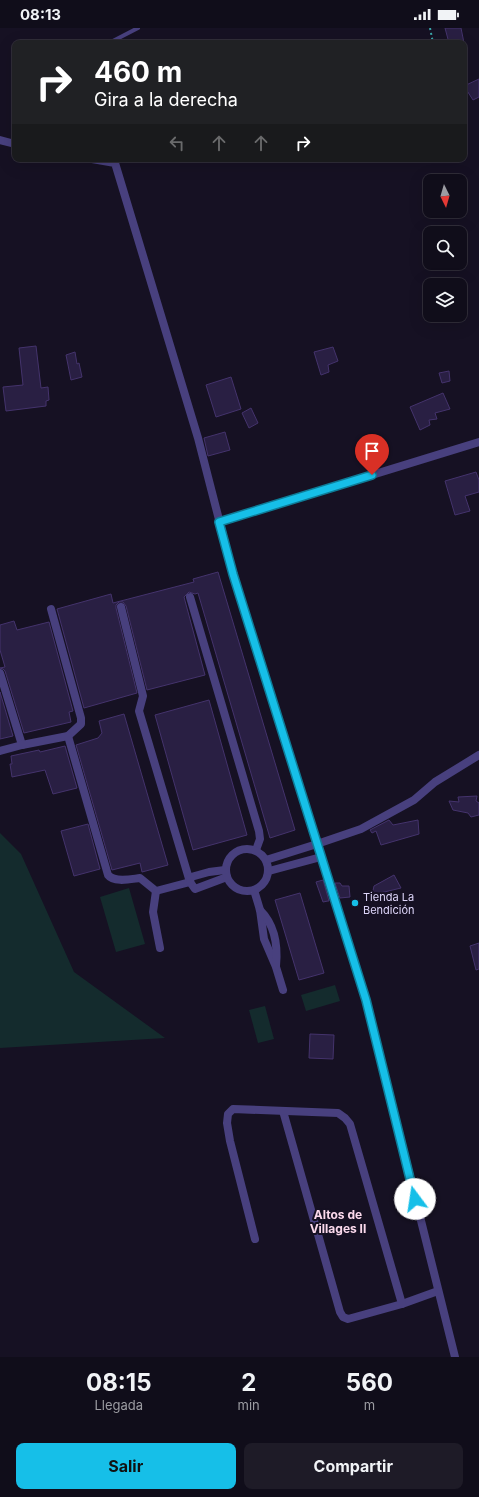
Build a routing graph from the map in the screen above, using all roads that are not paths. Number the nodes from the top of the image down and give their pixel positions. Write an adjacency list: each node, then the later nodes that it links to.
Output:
1 (138, 28): 2 (lane)
2 (115, 40)
3 (0, 140): 4 (street)
4 (12, 143)
5 (114, 162): 7 (street)
6 (479, 442): 7 (street)
7 (219, 522): 16 (street)
8 (190, 597): 17 (street)
9 (121, 607): 22 (street)
10 (51, 609): 12 (street)
11 (0, 673): 13 (street)
12 (68, 736): 13 (street); 24 (street)
13 (22, 745): 14 (street)
14 (0, 751)
15 (479, 755): 16 (street)
16 (317, 844): 18 (street); 19 (street)
17 (256, 850): 19 (street); 21 (street)
18 (321, 857): 20 (street); 29 (street)
19 (266, 860): 20 (street)
20 (269, 870): 23 (street)
21 (226, 874): 22 (street); 22 (street); 23 (street)
22 (190, 882): 24 (street)
23 (254, 890): 26 (street)
24 (156, 891): 25 (street)
25 (160, 948)
26 (283, 990)
27 (283, 1111): 28 (street); 30 (street); 30 (street)
28 (255, 1239)
29 (438, 1291): 30 (street); 31 (street)
30 (402, 1304)
31 (455, 1357)

